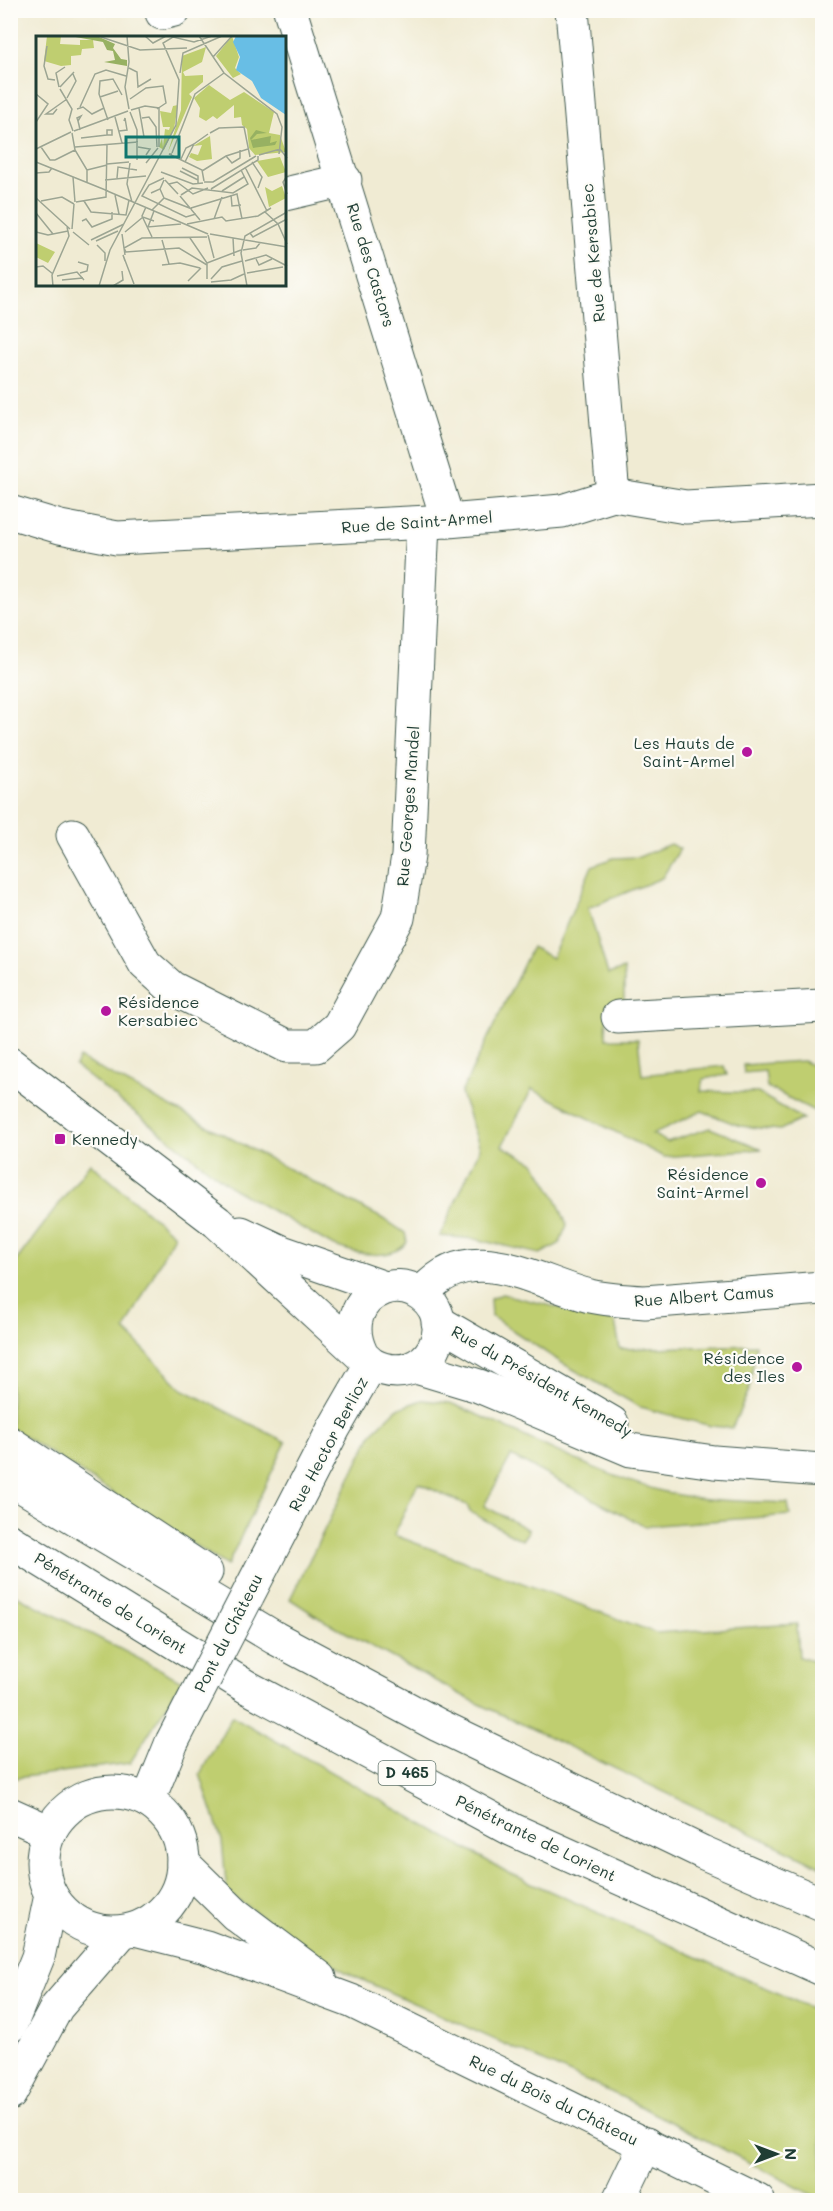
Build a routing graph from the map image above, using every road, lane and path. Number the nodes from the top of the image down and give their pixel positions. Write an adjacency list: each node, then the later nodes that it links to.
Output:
1 (290, 10): 3 (main road, Rue des Castors)
2 (572, 10): 5 (main road, Rue de Kersabiec)
3 (345, 180): 4 (main road); 8 (main road, Rue des Castors)
4 (286, 194)
5 (613, 495): 6 (main road, Rue de Saint-Armel); 8 (main road, Rue de Saint-Armel)
6 (822, 499)
7 (10, 512): 8 (main road, Rue de Saint-Armel)
8 (436, 522): 9 (main road, Rue Georges Mandel)
9 (73, 835)
10 (822, 1006): 11 (main road)
11 (618, 1017)
12 (10, 1064): 13 (main road)
13 (217, 1222): 14 (main road); 18 (main road)
14 (386, 1288): 16 (main road); 18 (main road)
15 (822, 1288): 16 (main road, Rue Albert Camus)
16 (422, 1294): 17 (main road)
17 (438, 1322): 19 (main road); 21 (main road, Rue du Président Kennedy)
18 (366, 1358): 19 (main road); 24 (main road, Rue Hector Berlioz)
19 (416, 1367): 21 (main road, Rue du Président Kennedy)
20 (10, 1443): 28 (main road)
21 (714, 1462): 22 (main road, Rue du Président Kennedy)
22 (822, 1470)
23 (10, 1479): 28 (main road)
24 (284, 1525): 29 (main road, Pont du Château, bridge)
25 (10, 1541): 27 (main road, Pénétrante de Lorient / D 465)
26 (10, 1567): 27 (main road)
27 (247, 1687): 36 (main road, Pénétrante de Lorient / D 465)
28 (438, 1725): 34 (main road)
29 (148, 1801): 31 (main road); 32 (main road)
30 (10, 1814): 31 (main road)
31 (50, 1832): 33 (main road)
32 (183, 1863): 35 (main road); 37 (main road, Rue du Bois du Château)
33 (51, 1895): 35 (main road); 38 (main road)
34 (822, 1904)
35 (128, 1930): 37 (main road, Rue du Bois du Château); 39 (main road)
36 (822, 1969)
37 (351, 2001): 40 (main road, Rue du Bois du Château)
38 (10, 2025)
39 (10, 2094)
40 (646, 2144): 41 (main road); 42 (main road, Rue du Bois du Château)
41 (619, 2200)
42 (758, 2200)

